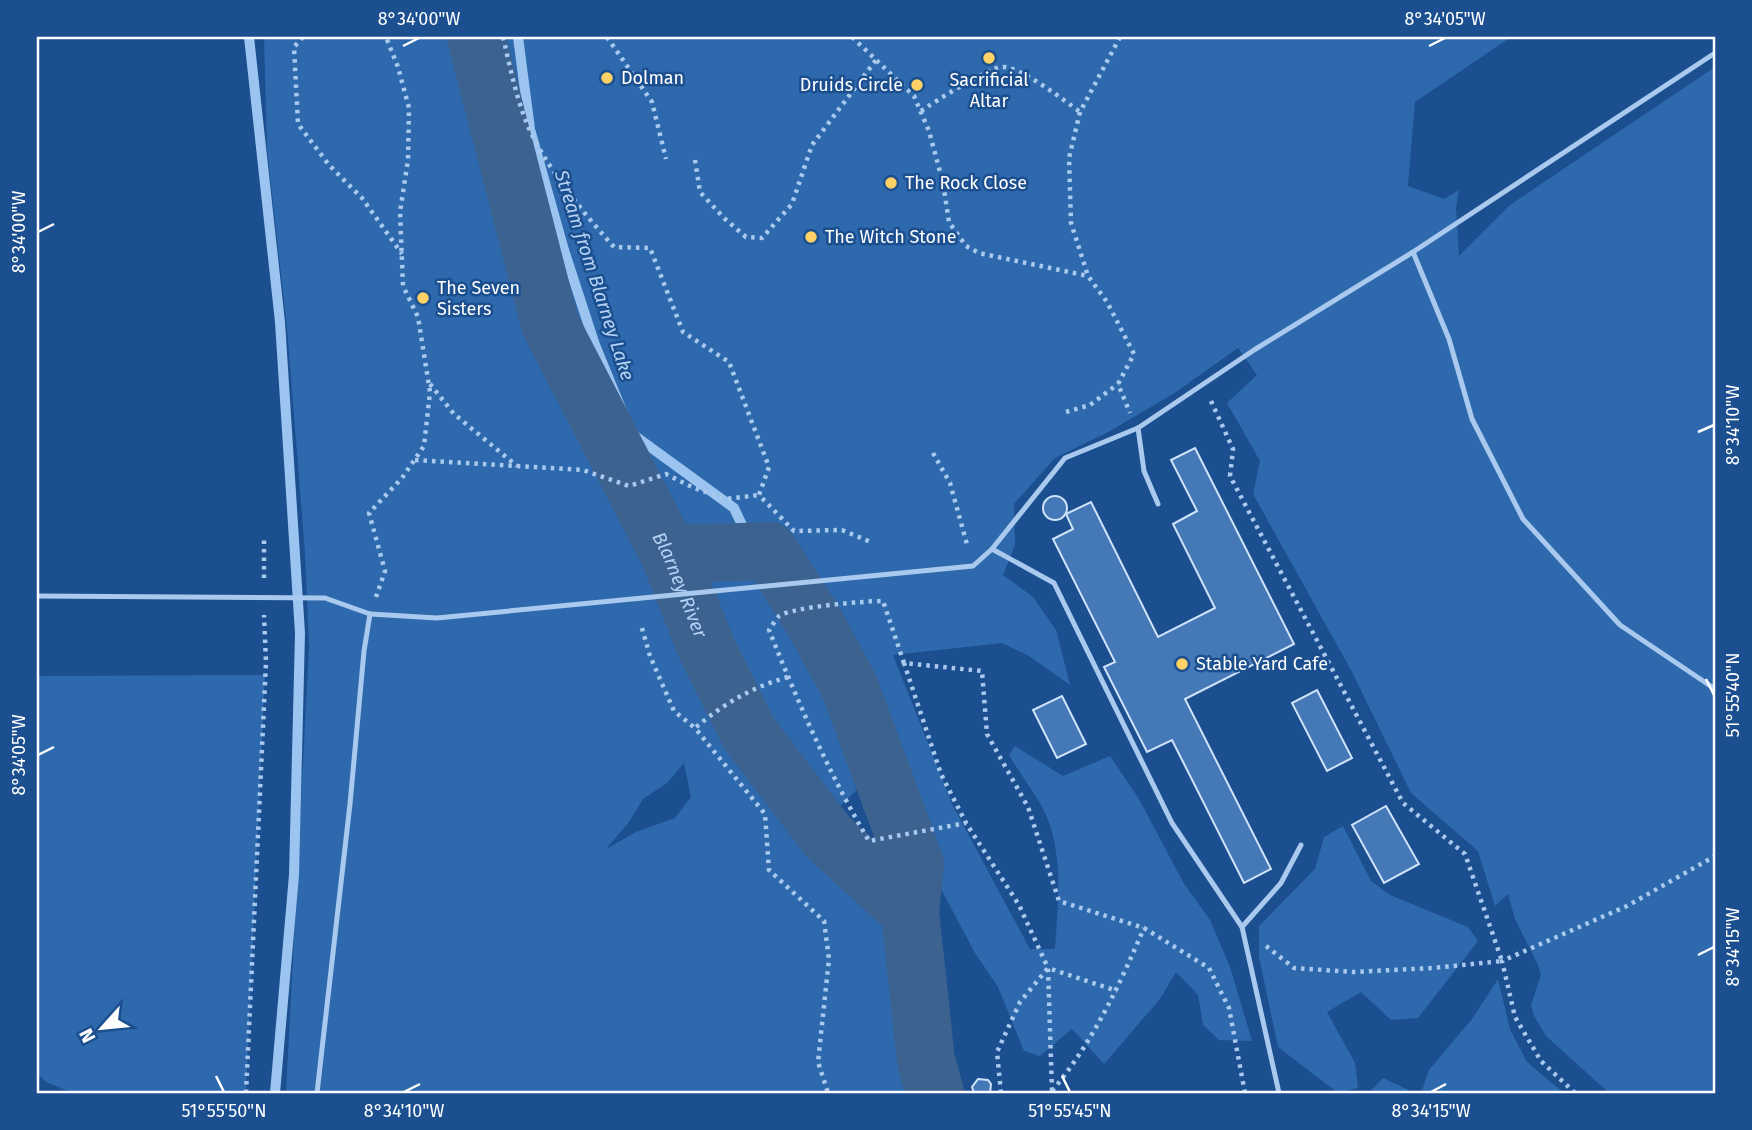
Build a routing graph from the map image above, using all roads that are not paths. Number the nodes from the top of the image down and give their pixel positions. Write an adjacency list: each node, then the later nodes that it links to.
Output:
1 (1715, 53): 2 (lane)
2 (1413, 252): 3 (lane); 8 (lane)
3 (1138, 428): 4 (lane); 5 (lane)
4 (1158, 504)
5 (992, 549): 7 (lane); 10 (lane)
6 (37, 596): 7 (lane)
7 (370, 614): 11 (lane)
8 (1715, 689)
9 (1301, 845): 10 (lane)
10 (1242, 927): 12 (lane)
11 (317, 1093)
12 (1279, 1093)

